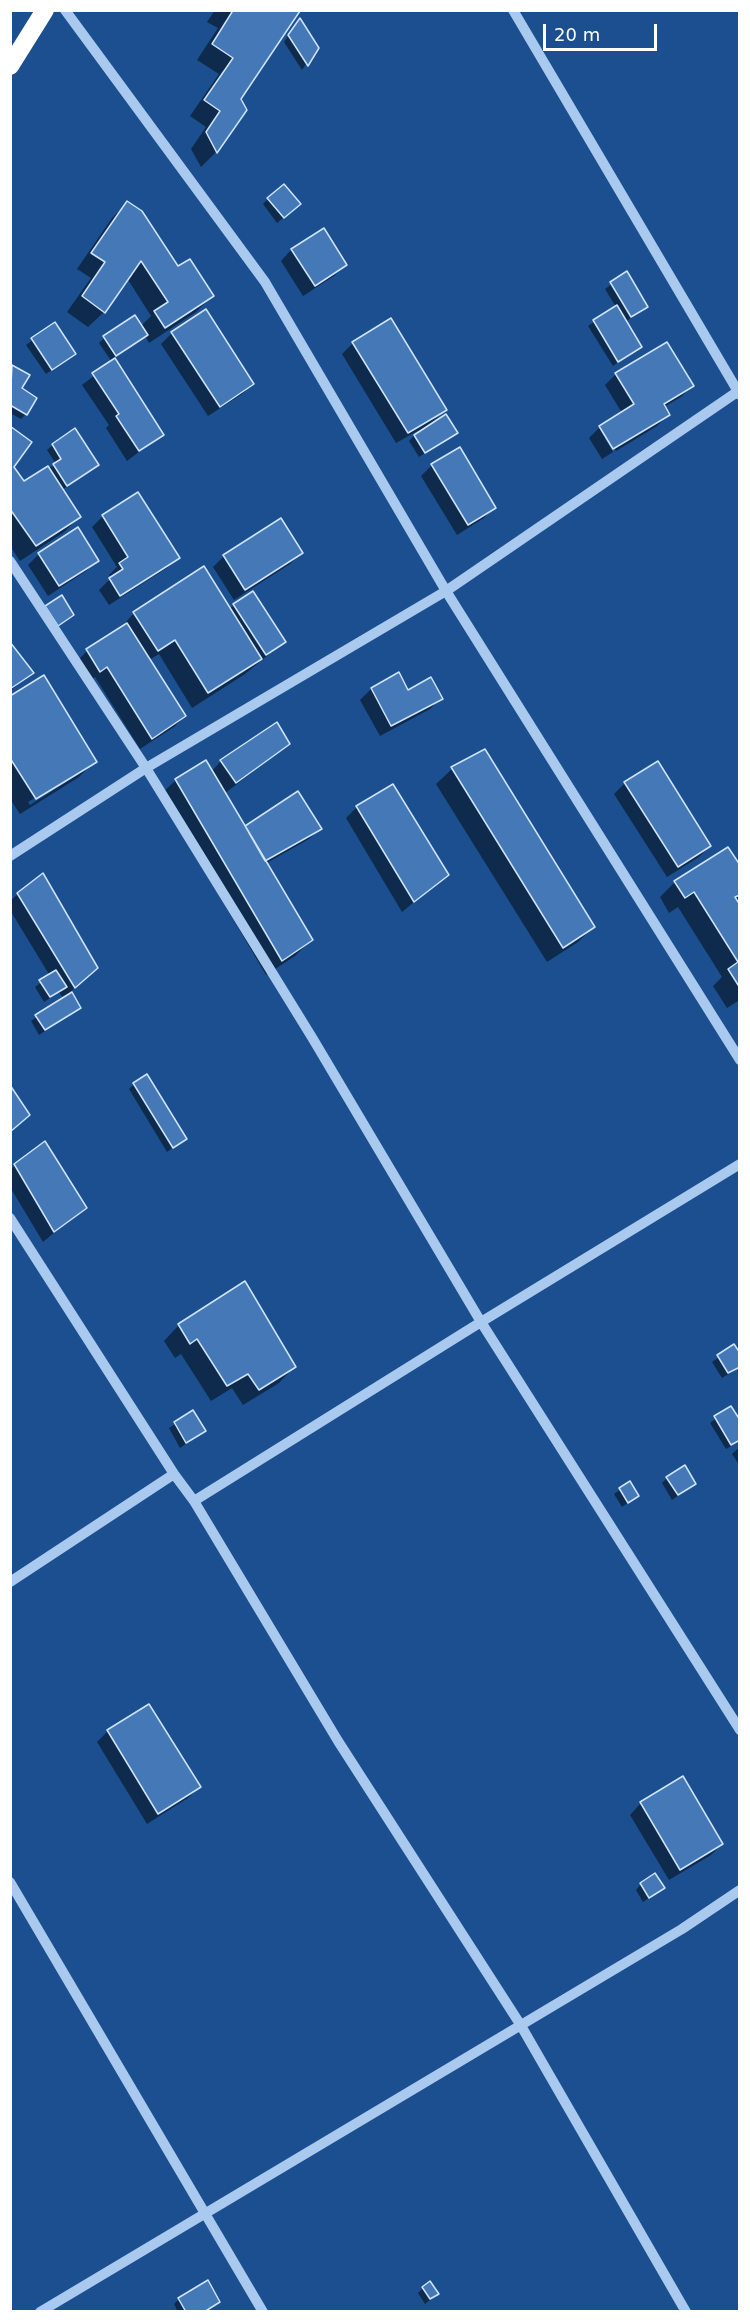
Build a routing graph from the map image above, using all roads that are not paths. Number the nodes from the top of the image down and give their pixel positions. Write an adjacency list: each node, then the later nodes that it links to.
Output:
1 (45, 10): 4 (highway)
2 (65, 10): 7 (street)
3 (513, 10): 5 (street)
4 (10, 66)
5 (739, 392): 7 (street)
6 (10, 561): 8 (street)
7 (446, 591): 8 (street); 10 (street)
8 (146, 768): 9 (street); 13 (street)
9 (10, 856)
10 (740, 1060)
11 (740, 1164): 13 (street)
12 (10, 1218): 14 (street)
13 (481, 1322): 15 (street); 17 (street)
14 (174, 1474): 15 (street); 16 (street)
15 (194, 1501): 20 (street)
16 (10, 1582)
17 (740, 1730)
18 (10, 1882): 21 (street)
19 (740, 1890): 20 (street)
20 (520, 2024): 21 (street); 24 (street)
21 (203, 2213): 22 (street); 23 (street)
22 (40, 2312)
23 (263, 2312)
24 (686, 2312)

